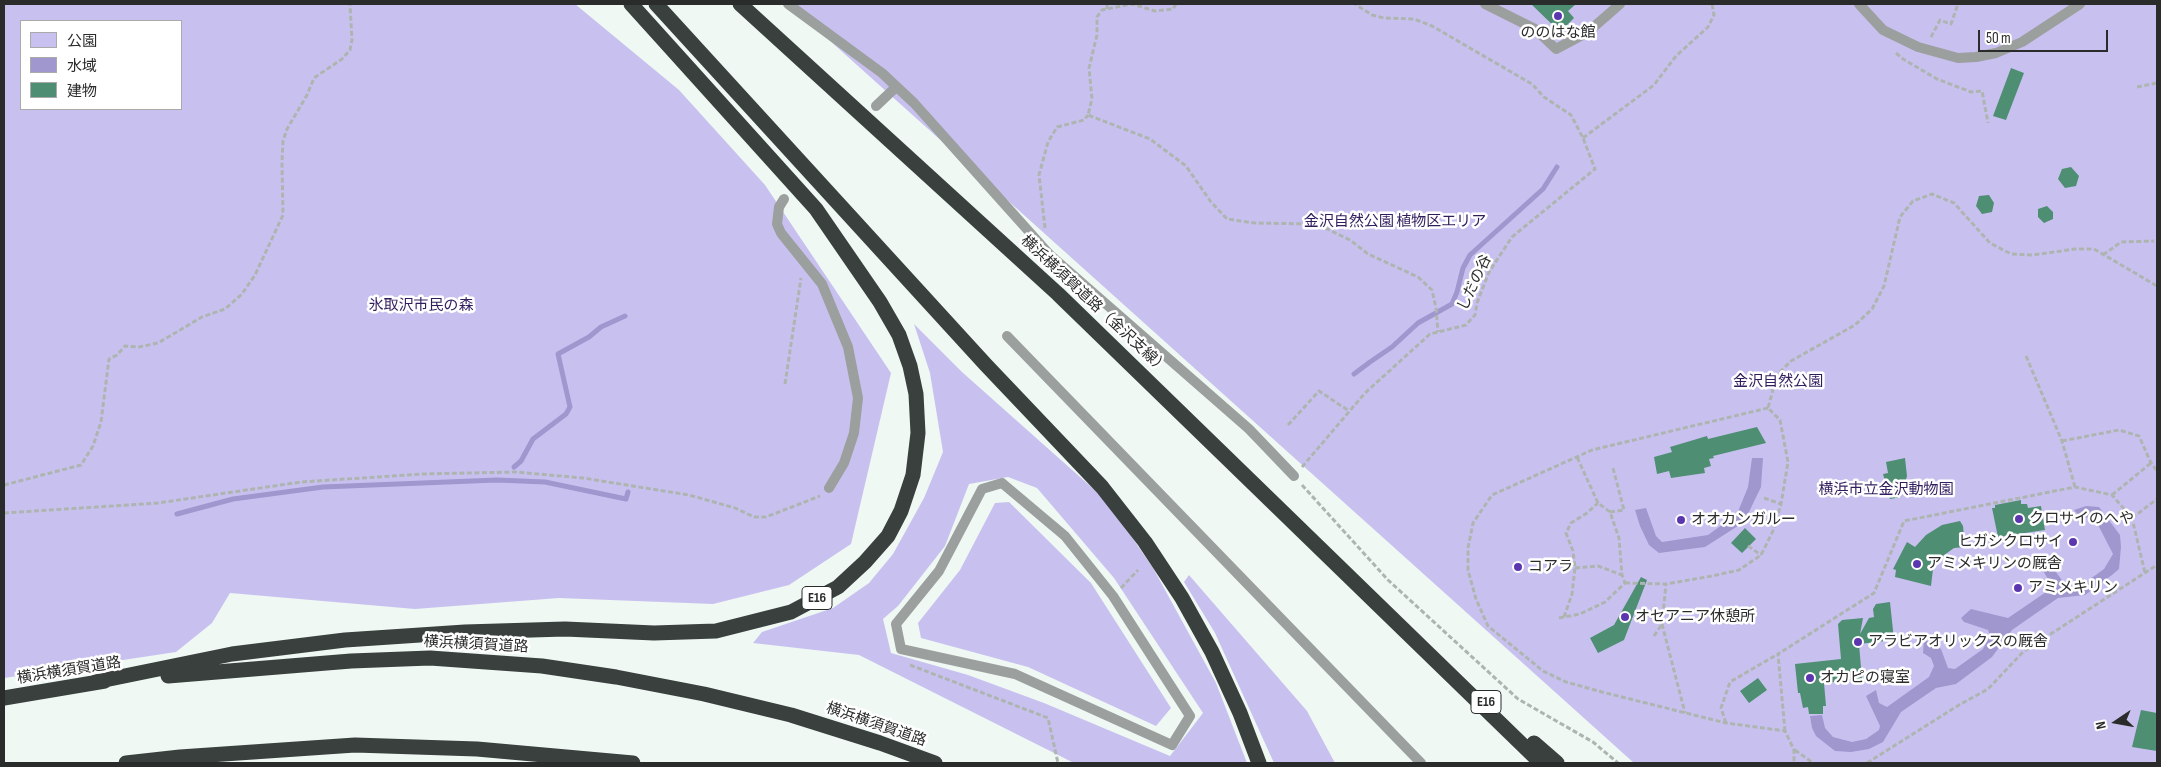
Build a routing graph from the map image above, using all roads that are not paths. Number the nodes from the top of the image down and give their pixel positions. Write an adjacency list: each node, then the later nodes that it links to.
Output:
1 (631, 4): 17 (highway, E16)
2 (656, 4): 22 (highway)
3 (740, 4): 16 (highway, 横浜横須賀道路（金沢支線） / E16)
4 (788, 4): 9 (lane)
5 (1484, 4): 6 (lane)
6 (1620, 4)
7 (1859, 4): 8 (lane)
8 (2080, 4)
9 (896, 88): 10 (lane); 13 (lane)
10 (876, 106)
11 (784, 199): 14 (lane)
12 (1007, 336): 23 (lane)
13 (1294, 476)
14 (829, 488)
15 (1113, 596): 15 (lane)
16 (1416, 640): 24 (highway, E16); 25 (highway, E16)
17 (96, 682): 18 (highway, 横浜横須賀道路 / E16); 21 (highway, 横浜横須賀道路 / E16)
18 (4, 698)
19 (126, 763): 20 (highway)
20 (633, 763)
21 (935, 763)
22 (1259, 763)
23 (1421, 763)
24 (1541, 763)
25 (1557, 763)

